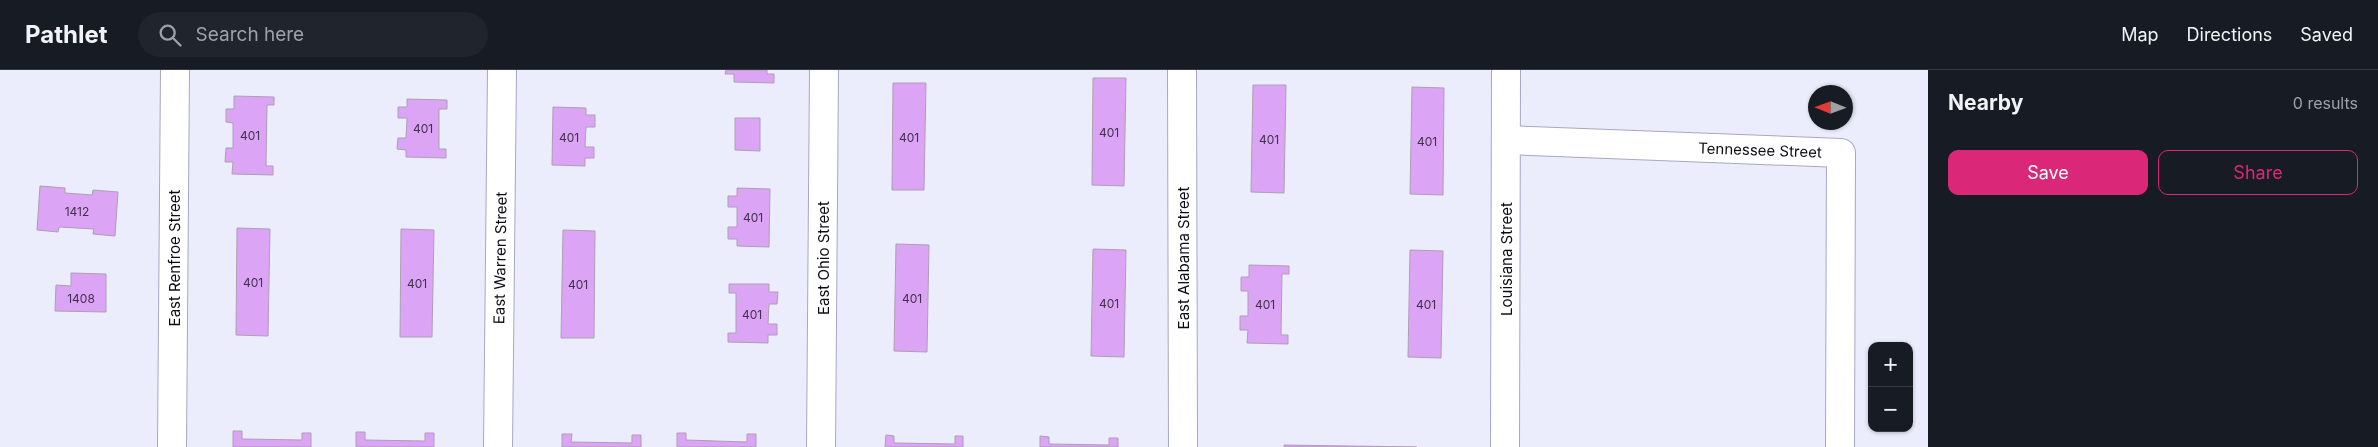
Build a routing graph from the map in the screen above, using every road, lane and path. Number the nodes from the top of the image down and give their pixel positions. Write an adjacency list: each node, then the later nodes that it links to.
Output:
1 (176, 70): 7 (street, East Renfroe Street)
2 (502, 70): 8 (street, East Warren Street)
3 (824, 70): 9 (street, East Ohio Street)
4 (1182, 70): 10 (street, East Alabama Street)
5 (1506, 70): 6 (street, Louisiana Street)
6 (1506, 140): 11 (street, Louisiana Street); 12 (street, Tennessee Street)
7 (172, 447)
8 (498, 447)
9 (821, 447)
10 (1183, 447)
11 (1505, 447)
12 (1840, 447)

